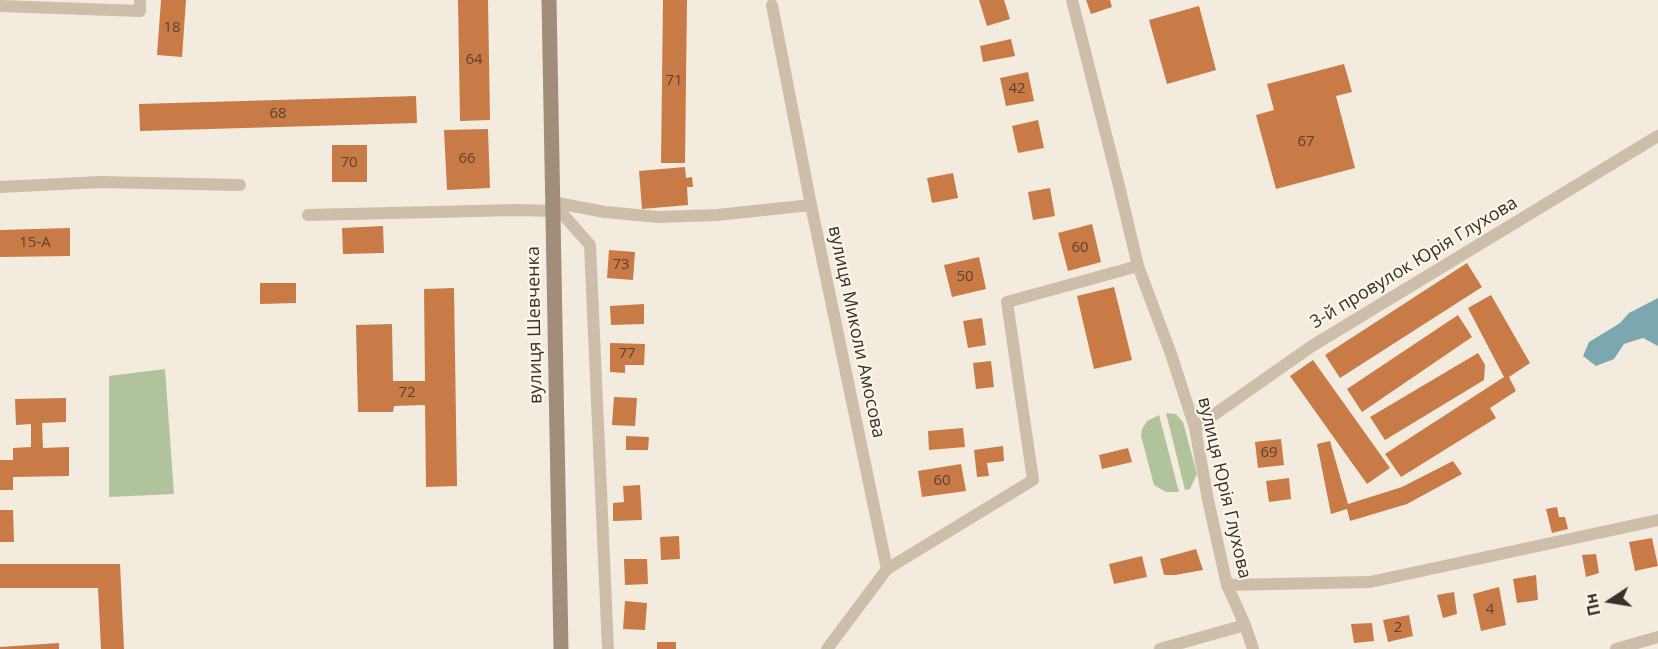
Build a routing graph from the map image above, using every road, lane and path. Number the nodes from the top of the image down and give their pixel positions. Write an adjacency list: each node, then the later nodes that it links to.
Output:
1 (140, 0): 5 (street)
2 (549, 0): 10 (main road, вулиця Шевченка)
3 (1072, 0): 12 (street, вулиця Юрія Глухова)
4 (772, 5): 9 (street, вулиця Миколи Амосова)
5 (0, 6)
6 (1658, 136): 13 (street, 3-й провулок Юрія Глухова)
7 (240, 185): 8 (street)
8 (0, 187)
9 (811, 205): 10 (street); 15 (street, вулиця Миколи Амосова)
10 (552, 206): 11 (street); 19 (main road, вулиця Шевченка); 20 (street)
11 (308, 215)
12 (1138, 267): 13 (street, вулиця Юрія Глухова); 15 (street)
13 (1195, 429): 16 (street, вулиця Юрія Глухова)
14 (1657, 523): 16 (street)
15 (887, 569): 21 (street)
16 (1227, 585): 17 (street, вулиця Юрія Глухова)
17 (1245, 625): 22 (street); 23 (street, вулиця Юрія Глухова)
18 (1658, 637): 24 (street)
19 (561, 649)
20 (608, 649)
21 (827, 649)
22 (1160, 649)
23 (1253, 649)
24 (1616, 649)

